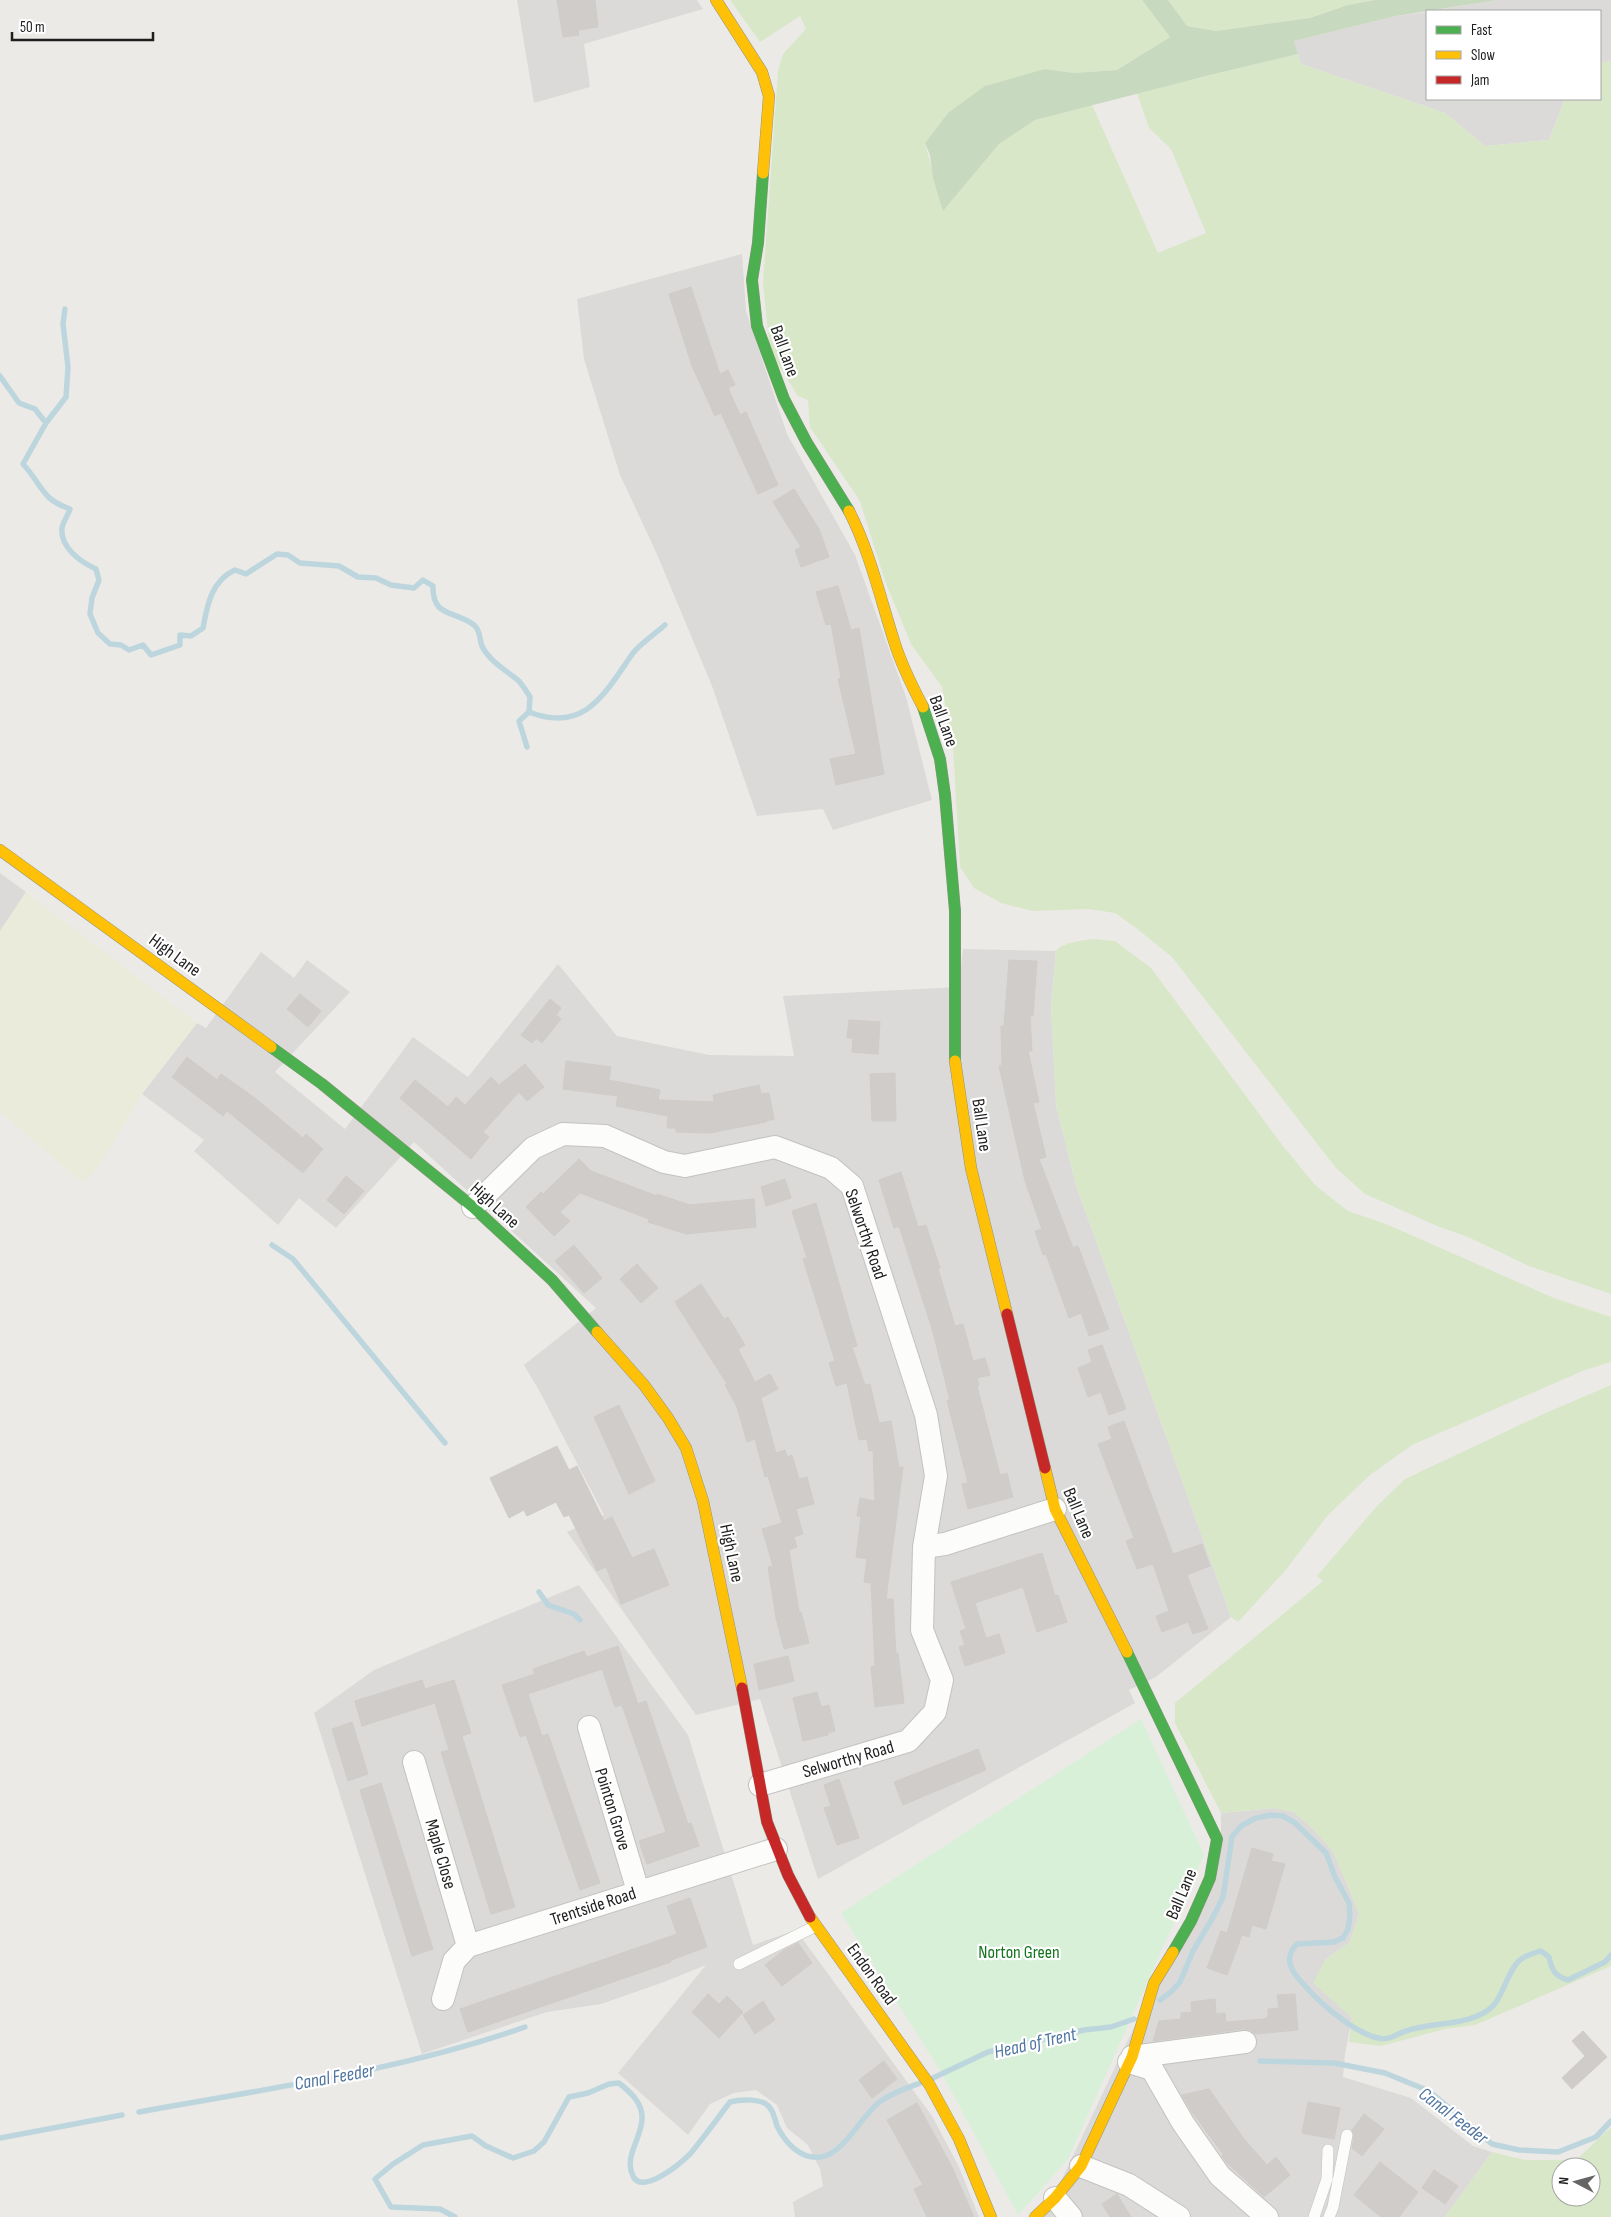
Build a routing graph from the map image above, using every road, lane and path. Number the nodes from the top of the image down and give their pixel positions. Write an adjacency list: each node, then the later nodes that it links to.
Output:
1 (716, 0): 4 (street, Ball Lane)
2 (0, 850): 3 (street, High Lane)
3 (473, 1207): 5 (street, Selworthy Road); 7 (street, High Lane)
4 (1054, 1509): 5 (street); 17 (street, Ball Lane)
5 (924, 1547): 9 (street, Selworthy Road)
6 (589, 1727): 11 (street, Pointon Grove)
7 (752, 1741): 9 (street, Endon Road)
8 (414, 1762): 13 (street, Maple Close)
9 (760, 1785): 10 (street, Endon Road)
10 (776, 1849): 11 (street, Trentside Road); 12 (street, Endon Road)
11 (638, 1891): 13 (street, Trentside Road)
12 (816, 1926): 14 (lane); 22 (street, Endon Road)
13 (468, 1946): 15 (street)
14 (739, 1964)
15 (443, 1999)
16 (1245, 2042): 17 (street)
17 (1131, 2059): 20 (street, Ball Lane); 26 (street)
18 (1347, 2135): 28 (lane)
19 (1328, 2150): 27 (lane)
20 (1081, 2166): 21 (street, Ball Lane); 25 (street)
21 (1055, 2198): 23 (street, Ball Lane); 24 (street)
22 (991, 2217)
23 (1035, 2217)
24 (1072, 2217)
25 (1179, 2217)
26 (1267, 2217)
27 (1314, 2217)
28 (1329, 2217)

